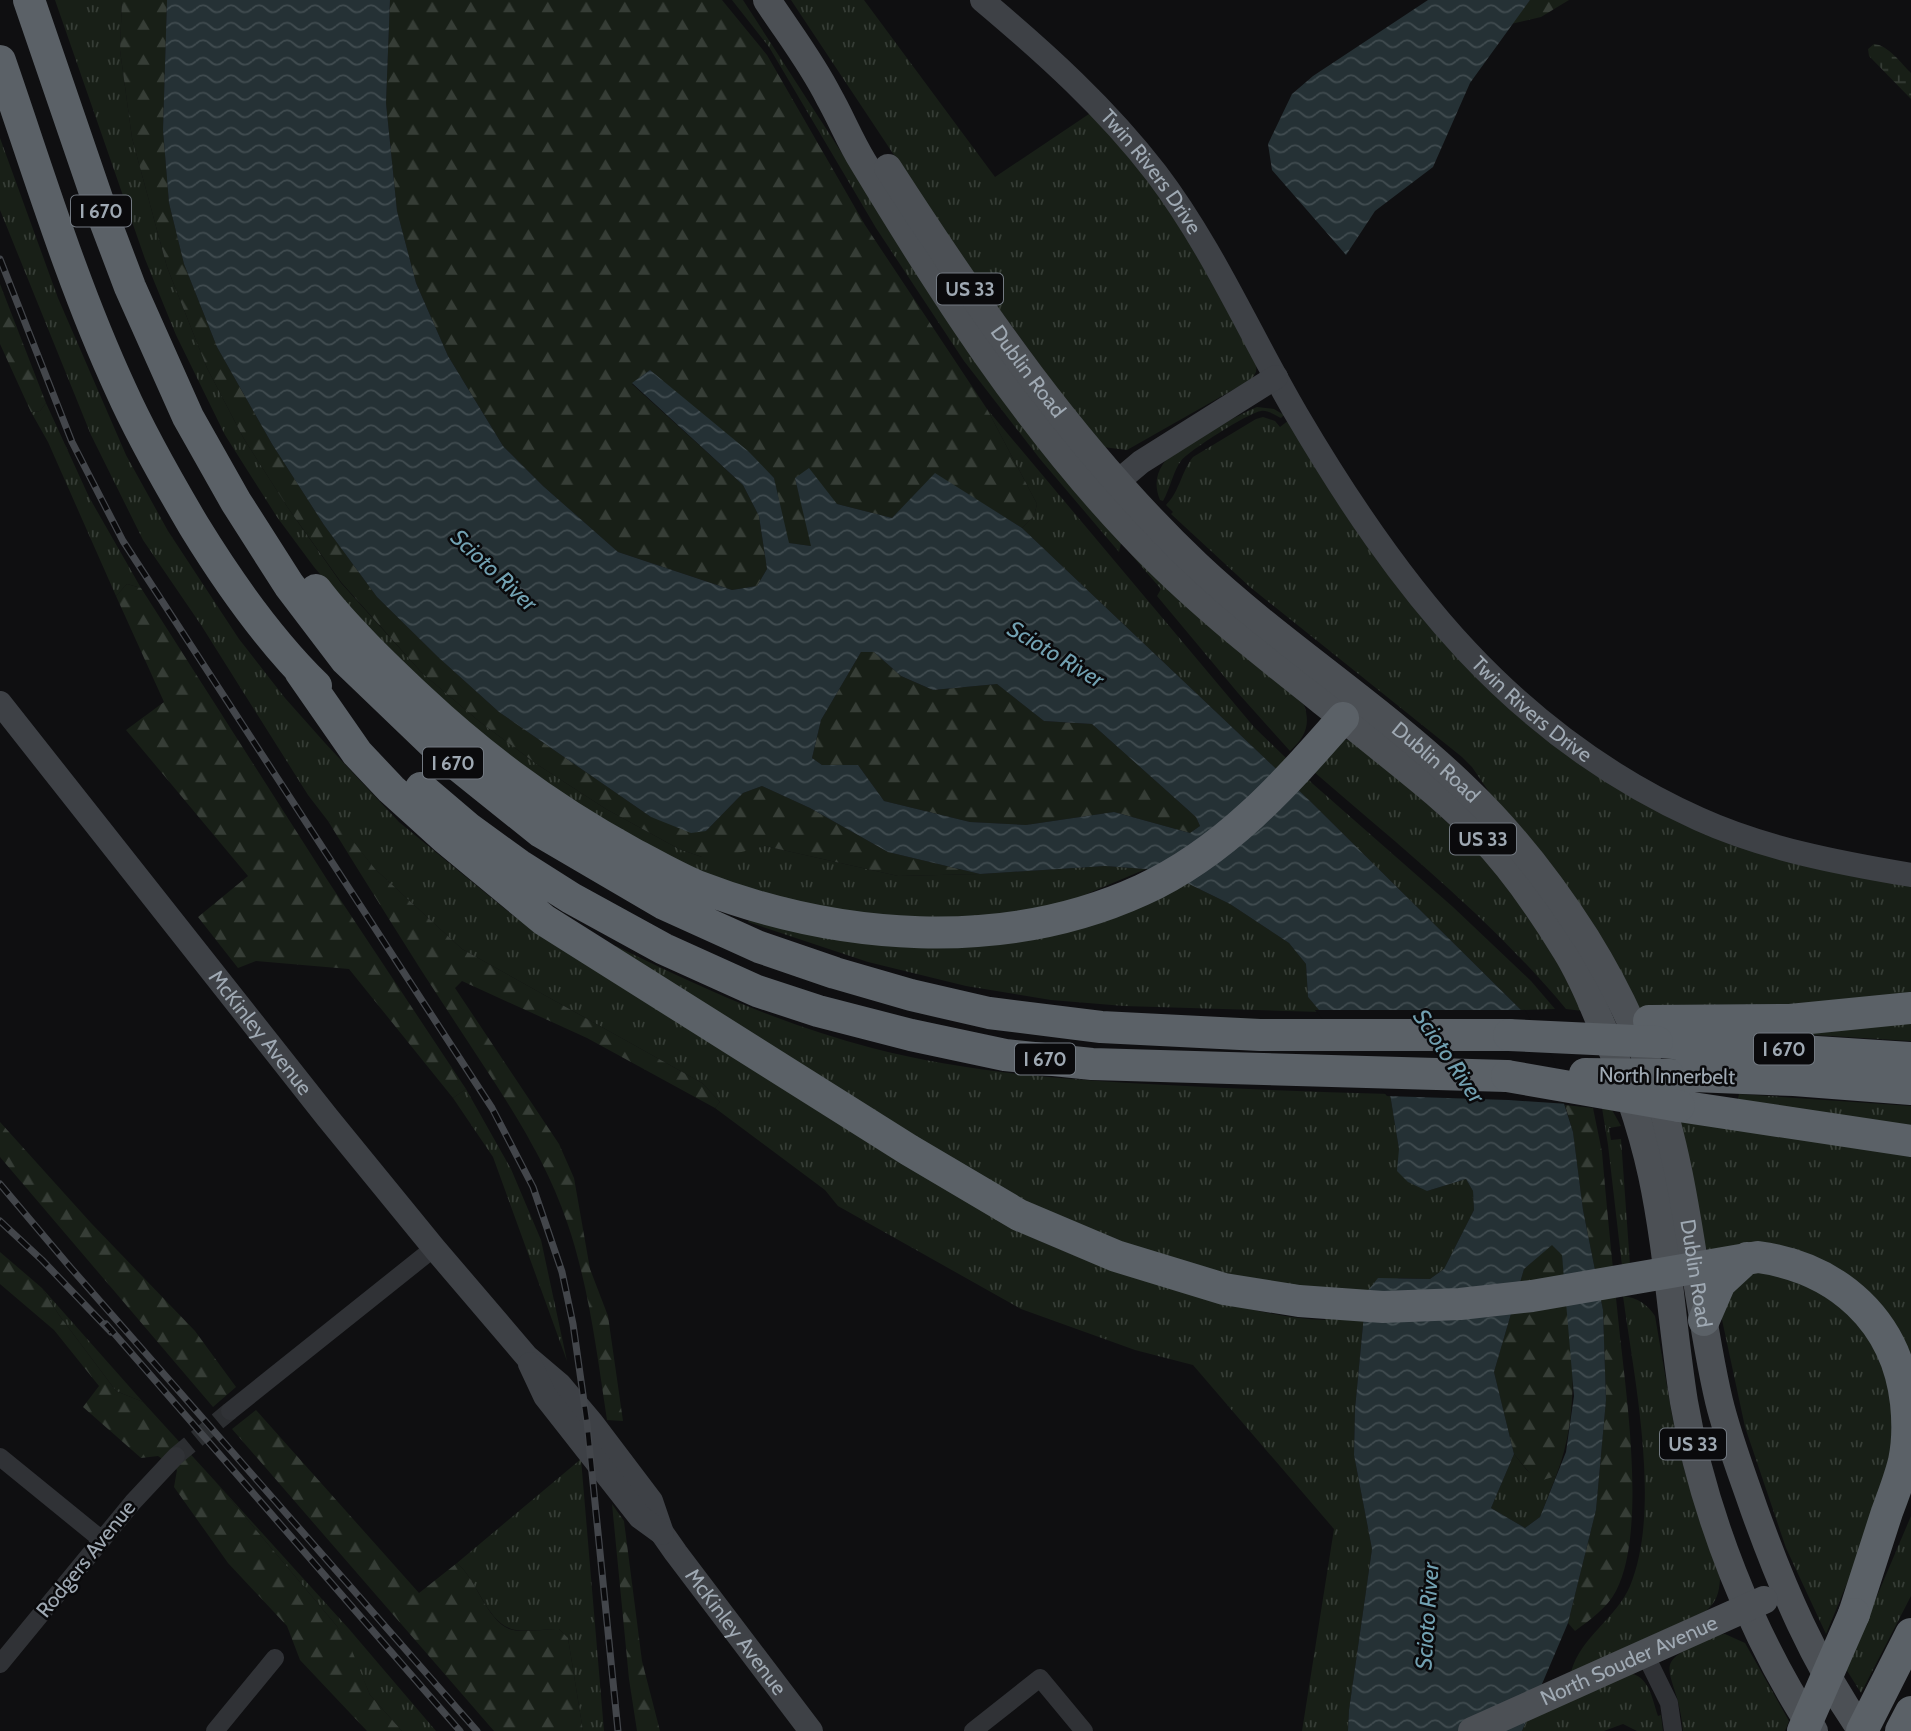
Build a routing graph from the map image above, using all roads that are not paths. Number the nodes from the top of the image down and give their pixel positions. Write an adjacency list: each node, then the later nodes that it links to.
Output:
1 (29, 0): 6 (highway, I 670)
2 (767, 0): 7 (main road, Dublin Road / US 33)
3 (982, 0): 5 (main road, Twin Rivers Drive)
4 (0, 61): 8 (highway, I 670)
5 (1276, 377): 7 (main road); 11 (main road, Twin Rivers Drive)
6 (188, 417): 10 (highway); 14 (highway, I 670, bridge)
7 (1107, 491): 10 (main road, Dublin Road / US 33); 12 (main road, Dublin Road / US 33)
8 (300, 671): 16 (highway, I 670); 21 (highway)
9 (0, 703): 19 (main road, McKinley Avenue)
10 (1343, 718): 12 (main road); 21 (main road, Dublin Road / US 33)
11 (1911, 875)
12 (1599, 962): 21 (main road, Dublin Road / US 33)
13 (1911, 1008): 14 (highway)
14 (1653, 1032): 15 (highway, North Innerbelt / I 670)
15 (1911, 1058)
16 (1507, 1076): 17 (highway, North Innerbelt / I 670, bridge); 18 (highway, bridge)
17 (1911, 1089)
18 (1911, 1142)
19 (434, 1248): 23 (street); 37 (main road, McKinley Avenue)
20 (1747, 1258): 21 (highway); 22 (highway); 30 (highway)
21 (1681, 1271): 22 (main road, Dublin Road / US 33); 29 (main road, Dublin Road / US 33)
22 (1704, 1320): 28 (main road, Dublin Road / US 33)
23 (230, 1411)
24 (176, 1456): 27 (street, Rodgers Avenue)
25 (0, 1457): 27 (street)
26 (1911, 1495): 30 (highway)
27 (102, 1540): 34 (street, Rodgers Avenue)
28 (1785, 1590): 29 (main road, North Souder Avenue); 44 (main road, Dublin Road / US 33)
29 (1749, 1608): 32 (main road, North Souder Avenue); 43 (main road, Dublin Road / US 33)
30 (1854, 1614): 42 (highway, bridge)
31 (1911, 1634): 44 (highway)
32 (1645, 1654): 40 (main road, North Souder Avenue); 41 (street)
33 (275, 1657): 36 (street)
34 (0, 1664)
35 (1911, 1712): 45 (highway)
36 (215, 1731)
37 (811, 1731)
38 (973, 1731): 39 (street)
39 (1084, 1731)
40 (1472, 1731)
41 (1673, 1731)
42 (1803, 1731)
43 (1814, 1731)
44 (1862, 1731)
45 (1901, 1731)

